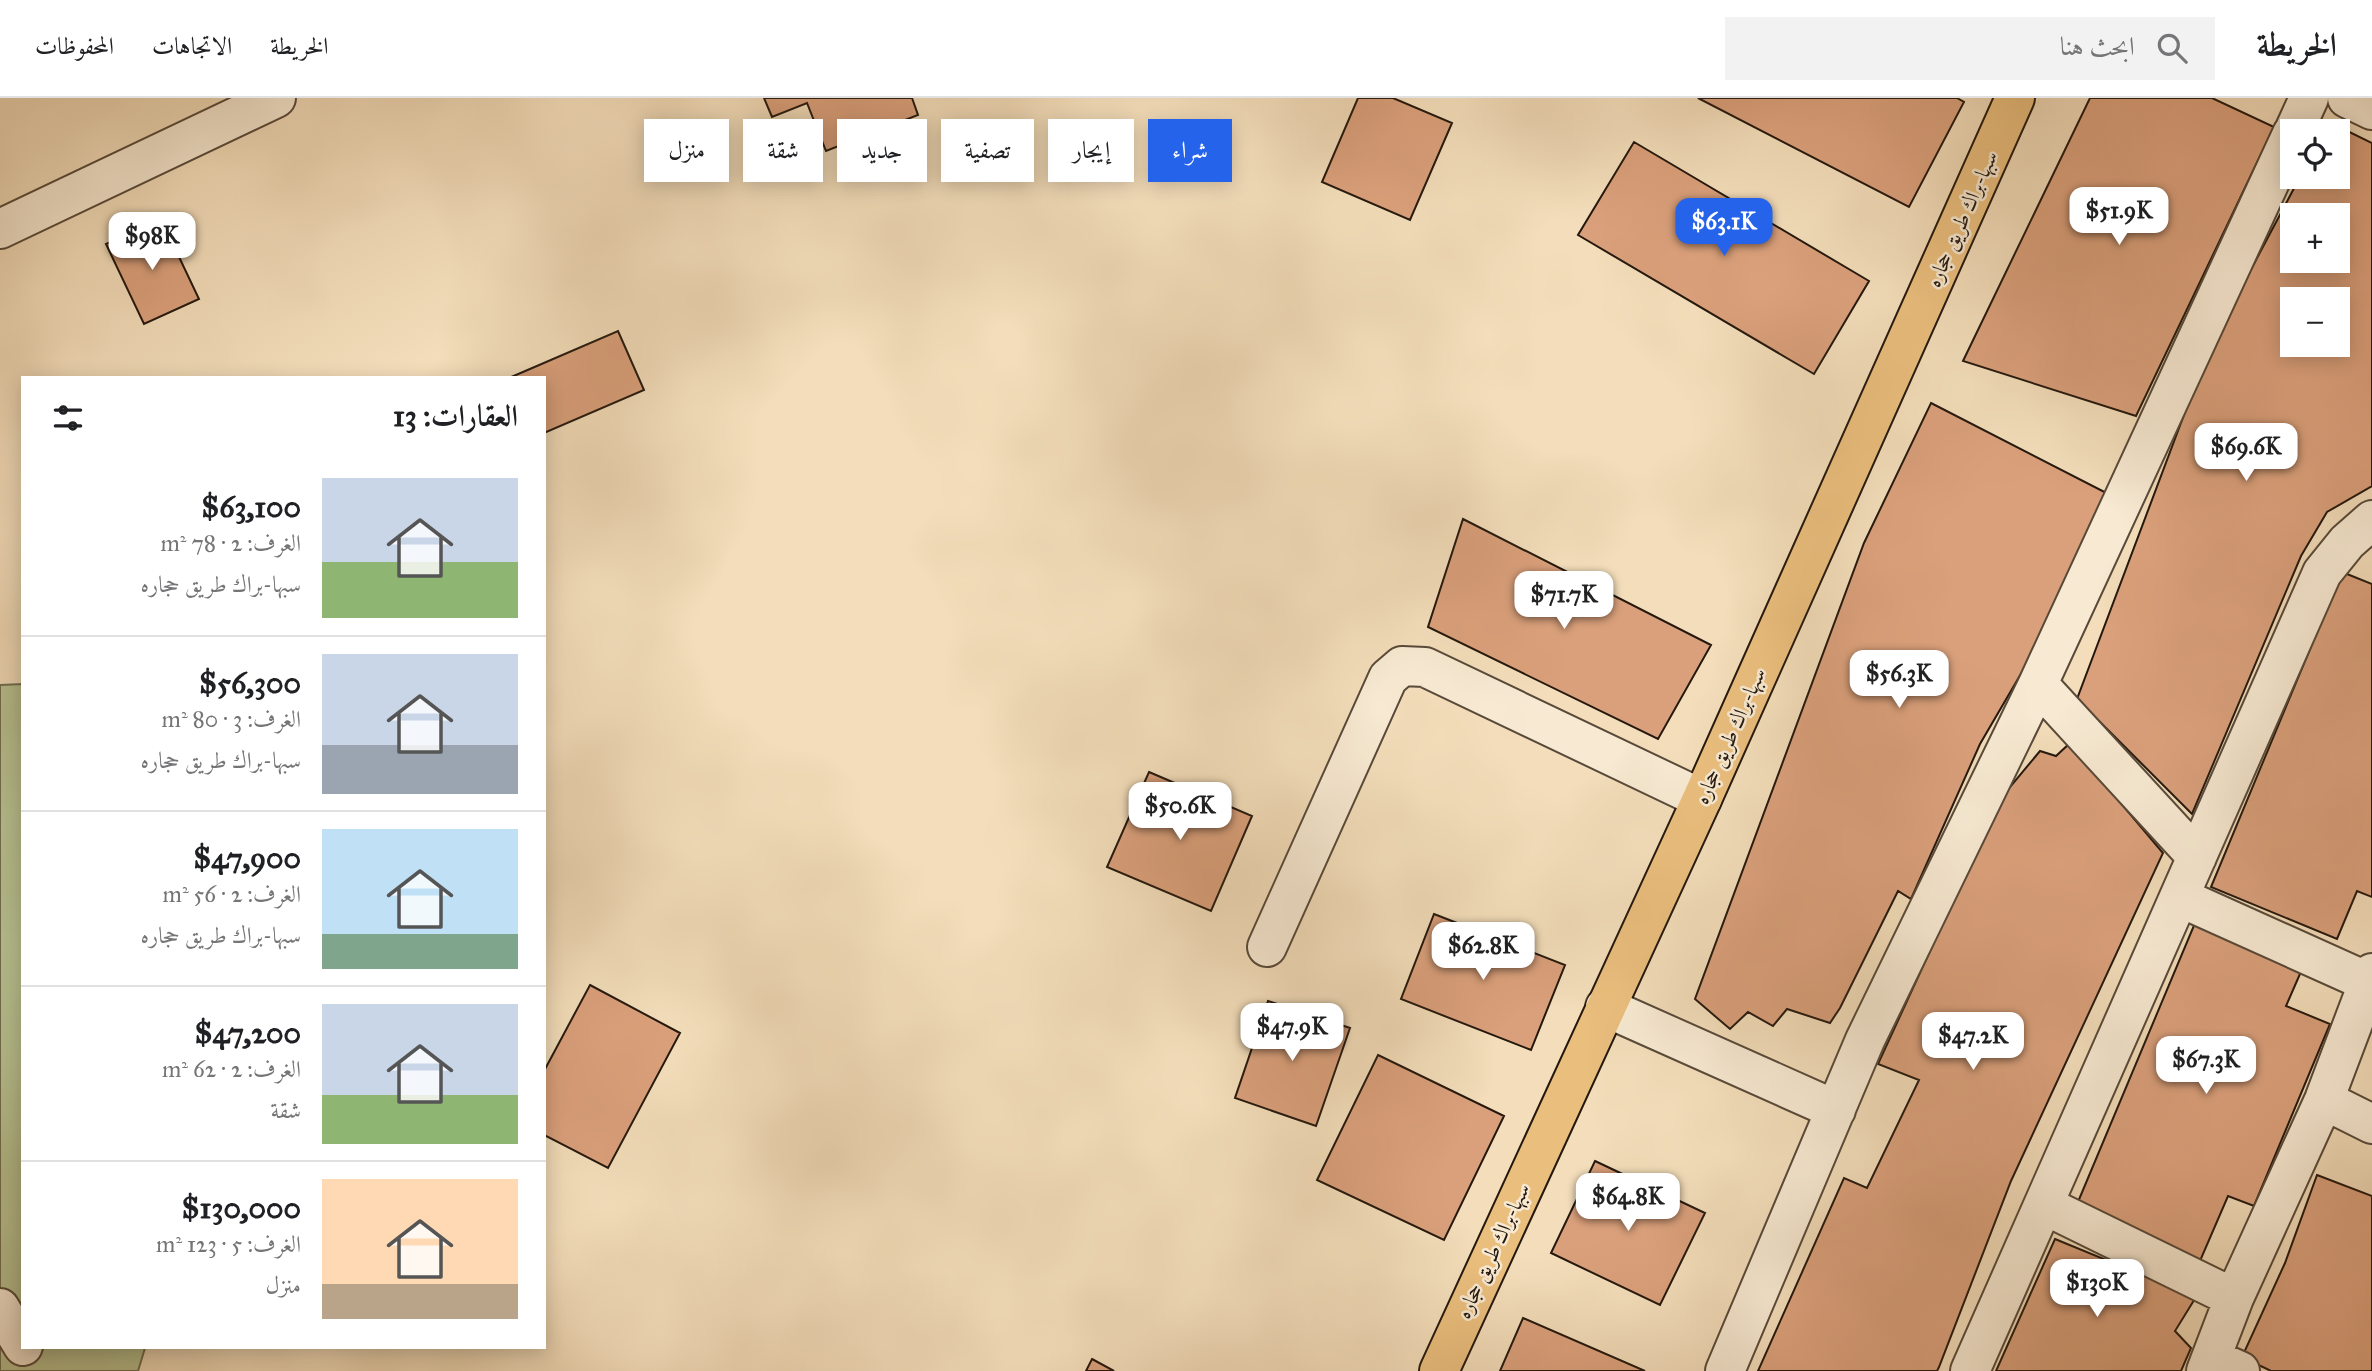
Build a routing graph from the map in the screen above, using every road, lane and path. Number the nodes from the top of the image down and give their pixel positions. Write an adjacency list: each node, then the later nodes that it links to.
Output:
1 (276, 98): 8 (street)
2 (2015, 98): 11 (main road, سبها-براك طريق حجاره)
3 (2309, 98): 6 (street)
4 (2347, 98): 5 (street)
5 (2372, 110)
6 (2299, 119)
7 (2280, 161): 10 (street)
8 (0, 229)
9 (2372, 520): 12 (street)
10 (2038, 684): 12 (street); 18 (street)
11 (1702, 799): 14 (street); 16 (main road, سبها-براك طريق حجاره)
12 (2197, 857): 13 (street)
13 (2179, 897): 15 (street); 20 (street)
14 (1267, 947)
15 (2370, 978): 17 (street)
16 (1605, 1007): 18 (street); 27 (main road, سبها-براك طريق حجاره)
17 (2324, 1100): 19 (street); 21 (street)
18 (1836, 1110): 28 (street)
19 (2372, 1124)
20 (2045, 1205): 21 (street); 29 (street)
21 (2234, 1298): 25 (street)
22 (0, 1308): 23 (street)
23 (21, 1344)
24 (24, 1349): 26 (street)
25 (2219, 1366)
26 (38, 1371)
27 (1439, 1371)
28 (1725, 1371)
29 (1970, 1371)

